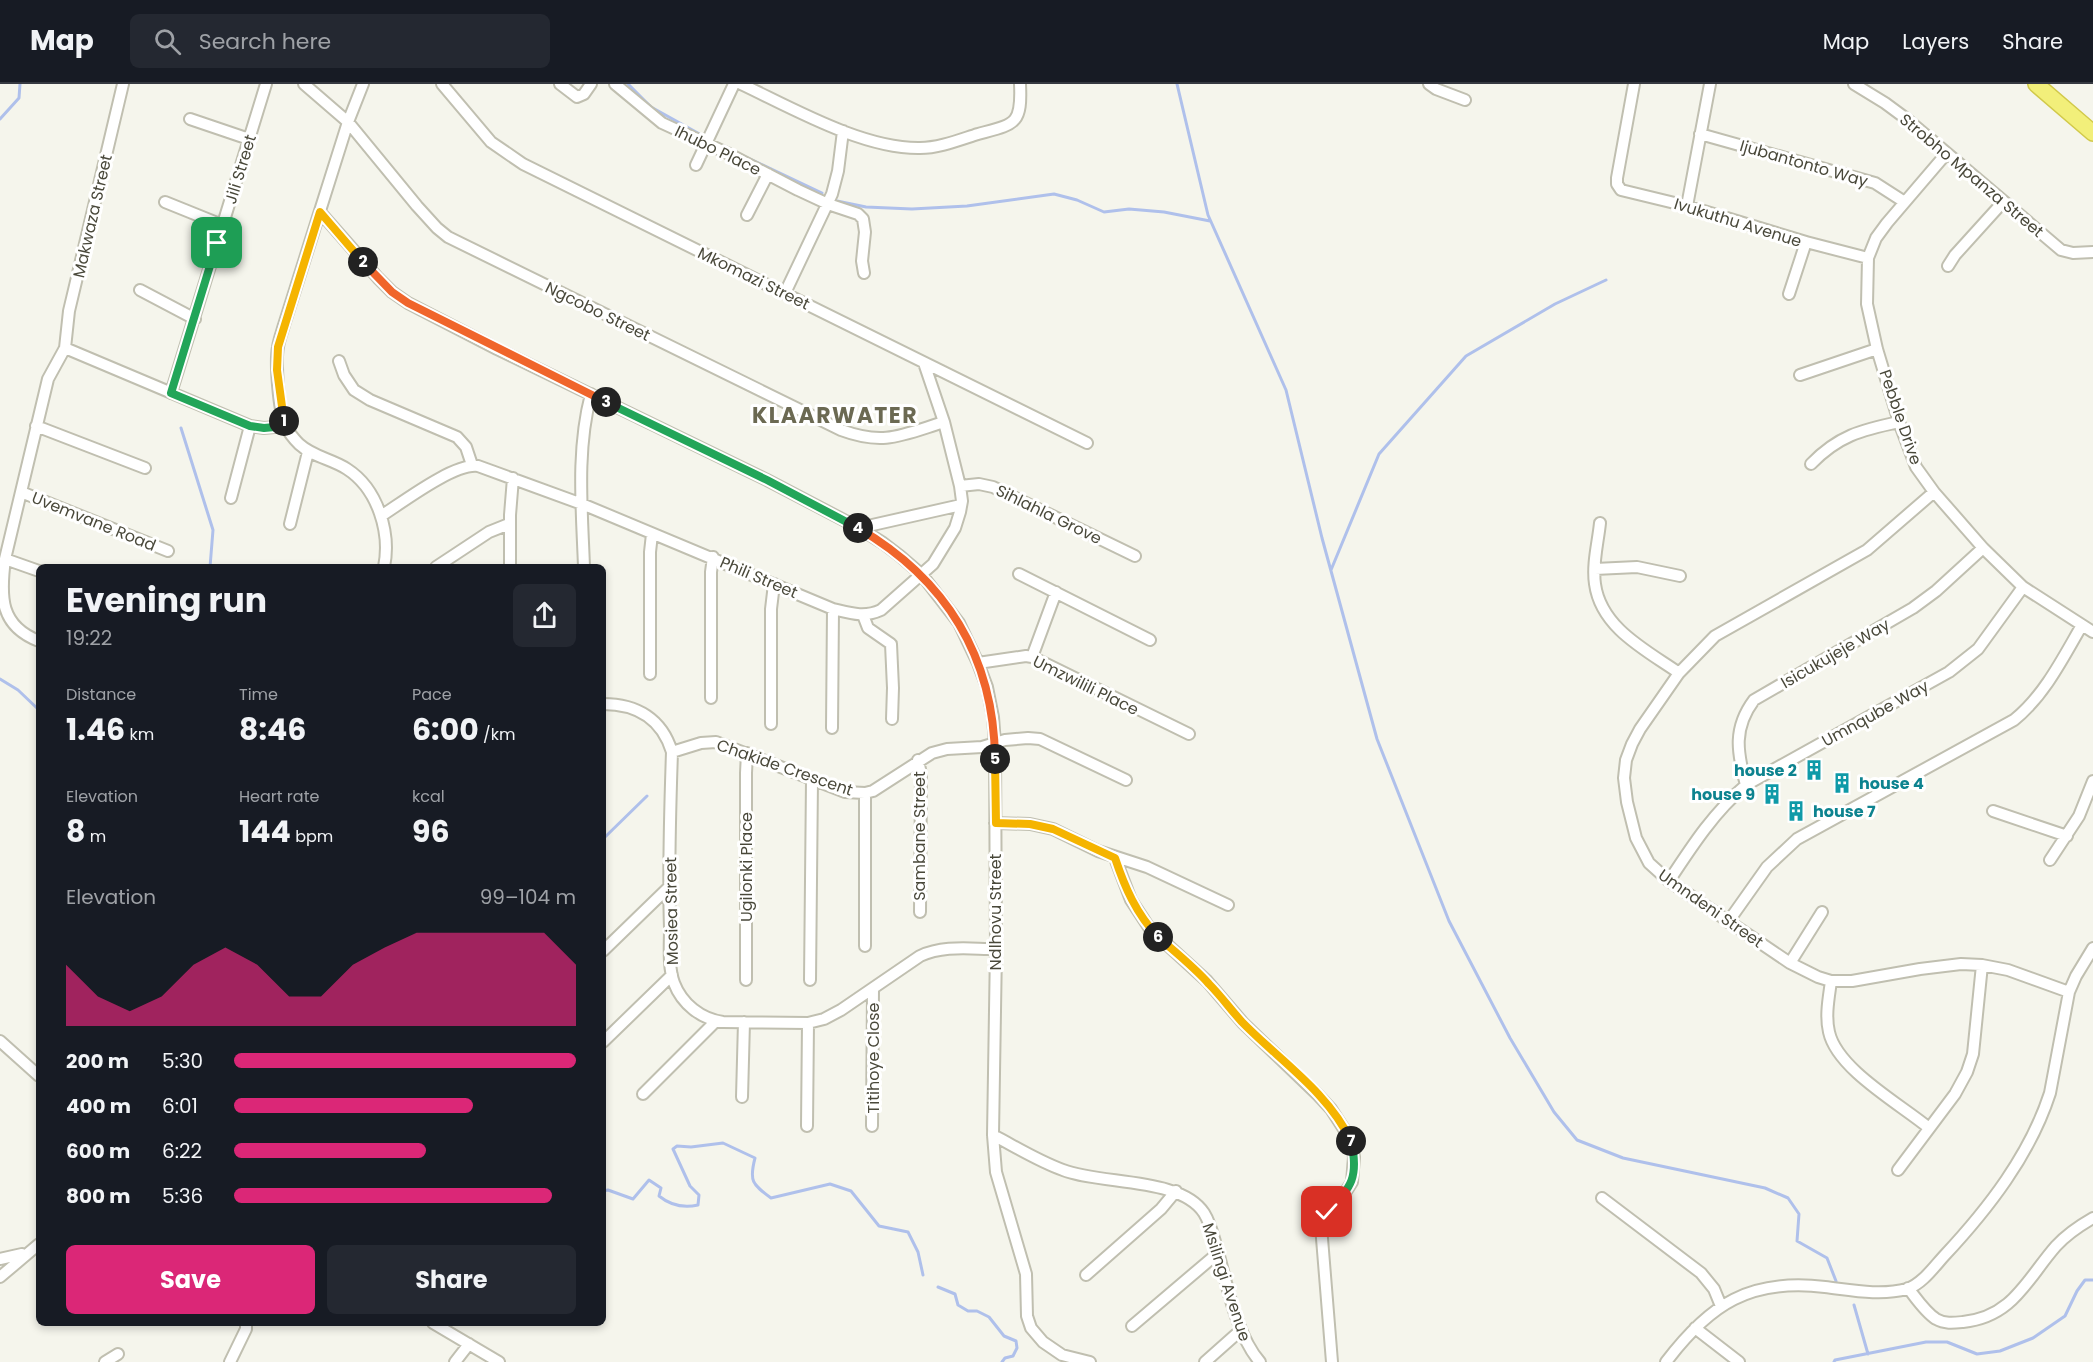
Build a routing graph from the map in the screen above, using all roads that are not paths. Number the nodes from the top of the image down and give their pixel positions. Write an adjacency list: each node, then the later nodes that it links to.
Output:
1 (123, 84): 45 (street, Makwaza Street)
2 (266, 84): 23 (street, Jili Street)
3 (304, 84): 19 (street, Ngcobo Street)
4 (363, 84): 19 (street)
5 (442, 84): 42 (street, Mkomazi Street)
6 (560, 84): 7 (street)
7 (591, 84)
8 (615, 84): 24 (street, Ihubo Place)
9 (734, 84): 24 (street)
10 (741, 84): 20 (street)
11 (1020, 84): 20 (street)
12 (1429, 84): 17 (street)
13 (1634, 84): 32 (street, Ivukuthu Avenue)
14 (1710, 84): 22 (street)
15 (1854, 84): 25 (street, Strobho Mpanza Street)
16 (2036, 84): 21 (highway)
17 (1465, 100)
18 (190, 120): 23 (street)
19 (348, 122): 33 (street); 52 (street, Ngcobo Street)
20 (843, 131): 31 (street)
21 (2093, 133)
22 (1700, 134): 29 (street, Ijubantonto Way); 32 (street)
23 (249, 139): 35 (street, Jili Street)
24 (706, 143): 26 (street); 27 (street, Ihubo Place)
25 (1946, 154): 29 (street, Pebble Drive); 30 (street, Strobho Mpanza Street)
26 (696, 165)
27 (768, 174): 31 (street, Ihubo Place); 34 (street)
28 (165, 201): 35 (street)
29 (1903, 201): 38 (street, Pebble Drive)
30 (2002, 202): 37 (street, Strobho Mpanza Street); 39 (street)
31 (828, 204): 40 (street, Ihubo Place); 42 (street)
32 (1688, 206): 36 (street, Ivukuthu Avenue)
33 (320, 212): 51 (street, Ndlhovu Street); 56 (street)
34 (747, 215)
35 (222, 225): 44 (street, Jili Street)
36 (1806, 242): 38 (street, Ivukuthu Avenue); 43 (street)
37 (2093, 252)
38 (1868, 258): 46 (street, Pebble Drive)
39 (1948, 266)
40 (864, 273)
41 (140, 290): 44 (street)
42 (785, 292): 48 (street, Mkomazi Street)
43 (1789, 294)
44 (195, 319): 50 (street, Jili Street)
45 (65, 348): 50 (street); 54 (street)
46 (1877, 349): 49 (street); 53 (street, Pebble Drive)
47 (339, 361): 60 (street)
48 (924, 363): 52 (street); 57 (street, Mkomazi Street)
49 (1800, 375)
50 (171, 393): 55 (street)
51 (591, 394): 67 (street); 73 (street, Ndlhovu Street)
52 (944, 422): 63 (street)
53 (1899, 422): 59 (street); 65 (street, Pebble Drive)
54 (36, 426): 61 (street); 64 (street)
55 (250, 426): 56 (street); 66 (street)
56 (285, 426): 58 (street)
57 (1087, 443)
58 (308, 452): 69 (street); 71 (street)
59 (1811, 464)
60 (472, 465): 62 (street, Phili Street); 69 (street)
61 (145, 468)
62 (513, 478): 67 (street, Phili Street); 72 (street)
63 (960, 486): 68 (street); 77 (street, Sihlahla Grove)
64 (21, 492): 76 (street, Uvemvane Road); 79 (street)
65 (1934, 492): 75 (street, Pebble Drive); 100 (street, Umndeni Street)
66 (231, 498)
67 (582, 504): 74 (street, Phili Street); 83 (street)
68 (961, 505): 73 (street); 87 (street)
69 (381, 516): 80 (street)
70 (1600, 523): 84 (street)
71 (290, 524)
72 (509, 524): 81 (street); 82 (street)
73 (859, 528): 87 (street, Ndlhovu Street)
74 (652, 534): 78 (street, Phili Street); 101 (street)
75 (1983, 548): 90 (street, Pebble Drive); 115 (street, Isicukujeje Way)
76 (168, 551)
77 (1135, 556)
78 (713, 557): 89 (street, Phili Street); 102 (street)
79 (5, 559): 85 (street); 97 (street)
80 (384, 564)
81 (441, 564)
82 (510, 564)
83 (584, 564)
84 (1595, 569): 88 (street); 100 (street)
85 (36, 570)
86 (1018, 574): 91 (street)
87 (922, 575): 93 (street); 99 (street, Ndlhovu Street)
88 (1680, 576)
89 (774, 584): 92 (street, Phili Street); 105 (street)
90 (2023, 587): 94 (street, Pebble Drive); 115 (street, Umnqube Way)
91 (1056, 592): 96 (street); 98 (street)
92 (833, 609): 93 (street, Phili Street); 106 (street)
93 (863, 615): 104 (street)
94 (2082, 626): 95 (street, Pebble Drive); 127 (street)
95 (2093, 632)
96 (1150, 639)
97 (36, 640)
98 (1032, 657): 99 (street, Umzwilili Place); 107 (street, Umzwilili Place)
99 (978, 663): 108 (street, Ndlhovu Street)
100 (1680, 673): 122 (street, Umndeni Street)
101 (650, 674)
102 (711, 698)
103 (606, 704): 109 (street, Mosiea Street)
104 (892, 719)
105 (771, 724)
106 (832, 728)
107 (1189, 735)
108 (995, 744): 111 (street, Chakide Crescent); 113 (street, Chakide Crescent); 118 (street, Ndlhovu Street)
109 (672, 752): 110 (street, Chakide Crescent); 123 (street, Mosiea Street)
110 (747, 753): 112 (street, Chakide Crescent); 135 (street, Ugilonki Place)
111 (918, 760): 116 (street, Chakide Crescent); 125 (street, Sambane Street)
112 (812, 780): 116 (street, Chakide Crescent); 136 (street)
113 (1126, 780)
114 (2093, 781): 119 (street)
115 (1746, 784): 122 (street, Umnqube Way)
116 (865, 794): 128 (street)
117 (1993, 811): 119 (street)
118 (996, 823): 120 (street); 131 (street, Ndlhovu Street)
119 (2067, 836): 121 (street)
120 (1115, 858): 124 (street); 178 (street)
121 (2050, 860)
122 (1669, 881): 127 (street, Umndeni Street)
123 (669, 887): 129 (street); 134 (street, Mosiea Street)
124 (1228, 905)
125 (920, 912)
126 (1822, 912): 132 (street)
127 (1728, 922): 132 (street, Umndeni Street)
128 (865, 946)
129 (606, 948)
130 (2093, 948): 139 (street)
131 (996, 950): 138 (street, Mosiea Street); 151 (street, Ndlhovu Street)
132 (1790, 963): 137 (street, Umndeni Street)
133 (1982, 965): 137 (street, Umndeni Street); 139 (street, Umndeni Street); 150 (street)
134 (672, 975): 140 (street, Mosiea Street); 143 (street)
135 (746, 980)
136 (810, 980)
137 (1831, 981): 150 (street)
138 (873, 989): 142 (street, Mosiea Street); 149 (street, Titihoye Close)
139 (2069, 992): 162 (street)
140 (716, 1021): 141 (street, Mosiea Street); 146 (street)
141 (744, 1022): 142 (street, Mosiea Street); 147 (street)
142 (808, 1023): 148 (street)
143 (606, 1039)
144 (0, 1041): 145 (street)
145 (36, 1073)
146 (643, 1094)
147 (742, 1097)
148 (807, 1126)
149 (872, 1126)
150 (1929, 1128): 152 (street)
151 (993, 1135): 153 (street, Msilingi Avenue); 175 (street, Ndlhovu Street)
152 (1898, 1170)
153 (1176, 1191): 158 (street, Msilingi Avenue); 160 (street)
154 (1602, 1198): 163 (street)
155 (2093, 1218): 162 (street)
156 (36, 1246): 157 (street)
157 (28, 1252): 159 (street); 161 (street)
158 (1218, 1253): 166 (street); 168 (street, Msilingi Avenue)
159 (0, 1259)
160 (1086, 1275)
161 (0, 1277)
162 (1908, 1288): 163 (street)
163 (1720, 1306): 167 (street)
164 (246, 1326): 172 (street)
165 (438, 1326): 169 (street)
166 (1132, 1326)
167 (1695, 1328): 179 (street); 180 (street)
168 (1241, 1330): 176 (street); 177 (street, Msilingi Avenue)
169 (469, 1344): 173 (street); 174 (street)
170 (118, 1354): 171 (street)
171 (105, 1362)
172 (230, 1362)
173 (455, 1362)
174 (499, 1362)
175 (1090, 1362)
176 (1204, 1362)
177 (1260, 1362)
178 (1332, 1362)
179 (1666, 1362)
180 (1739, 1362)

